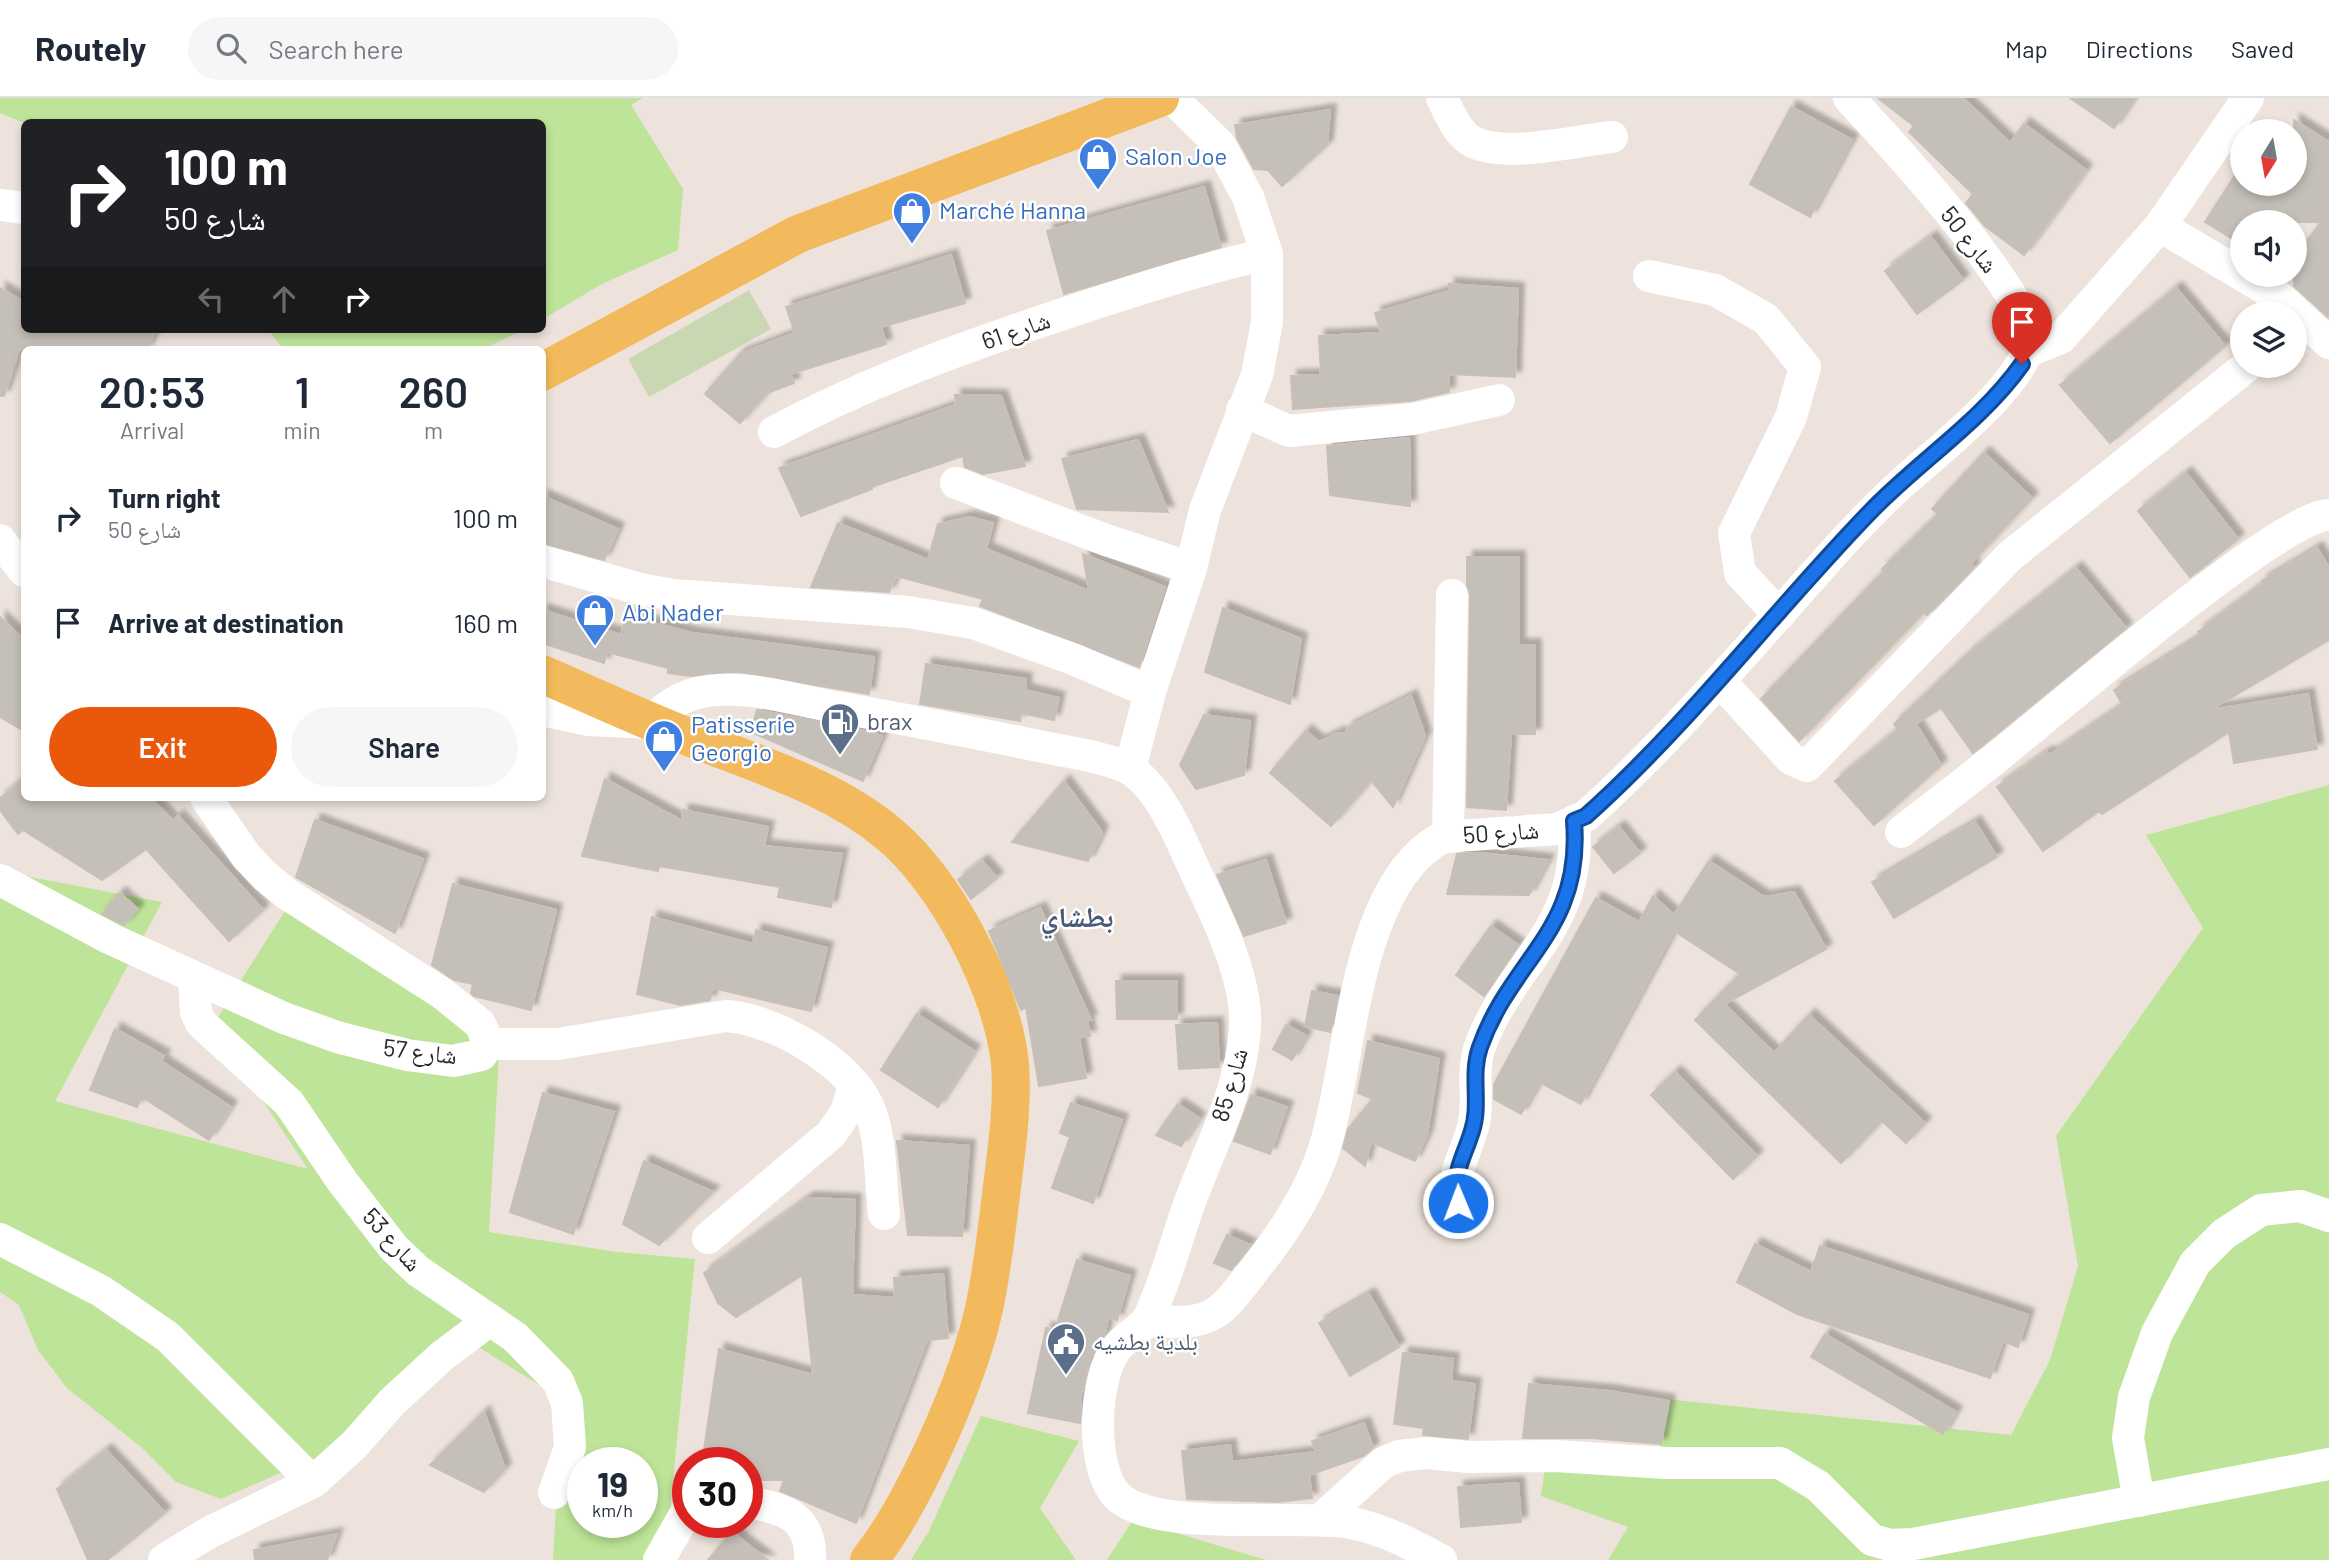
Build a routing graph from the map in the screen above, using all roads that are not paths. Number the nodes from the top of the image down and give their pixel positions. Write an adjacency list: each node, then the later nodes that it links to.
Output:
1 (1160, 98): 16 (main road)
2 (1172, 98): 10 (street)
3 (1442, 98): 6 (street)
4 (1849, 98): 15 (street, شارع 50)
5 (2248, 98): 9 (street)
6 (1612, 137)
7 (0, 205): 8 (street)
8 (21, 208)
9 (2160, 226): 12 (street); 15 (street)
10 (1266, 254): 19 (street); 20 (street, شارع 61)
11 (1649, 276): 26 (street)
12 (2282, 301)
13 (2307, 330): 14 (street)
14 (2329, 343)
15 (2029, 351): 26 (street, شارع 50)
16 (546, 370)
17 (2232, 378): 28 (street)
18 (1499, 400): 19 (street)
19 (1242, 410): 24 (street)
20 (774, 432)
21 (956, 483): 24 (street)
22 (2329, 515): 37 (street)
23 (546, 562): 30 (street)
24 (1191, 568): 30 (street)
25 (1452, 595): 38 (street)
26 (1779, 615): 28 (street, شارع 50)
27 (546, 676): 32 (main road)
28 (1720, 681): 36 (street, شارع 50)
29 (701, 691): 32 (street); 33 (street); 34 (street)
30 (1150, 692): 34 (street)
31 (546, 711): 32 (street)
32 (651, 723): 33 (main road)
33 (702, 742): 60 (main road)
34 (1130, 769): 49 (street, شارع 85)
35 (208, 801): 41 (street, شارع 57)
36 (1574, 821): 38 (street, شارع 50); 45 (street)
37 (1901, 832)
38 (1448, 836): 49 (street, شارع 50)
39 (0, 880): 40 (street, شارع 57)
40 (194, 978): 41 (street, شارع 57); 48 (street, شارع 53)
41 (489, 1044): 42 (street)
42 (854, 1085): 43 (street); 46 (street)
43 (884, 1214)
44 (2329, 1216): 53 (street)
45 (1466, 1221)
46 (708, 1238)
47 (0, 1239): 51 (street)
48 (490, 1320): 51 (street); 52 (street, شارع 53)
49 (1148, 1321): 55 (street)
50 (2329, 1464): 53 (street)
51 (313, 1482): 57 (street)
52 (554, 1493)
53 (2139, 1501): 55 (street)
54 (763, 1505): 59 (street)
55 (1321, 1519): 61 (street)
56 (672, 1537): 58 (street)
57 (164, 1560)
58 (659, 1560)
59 (810, 1560)
60 (869, 1560)
61 (1441, 1560)

